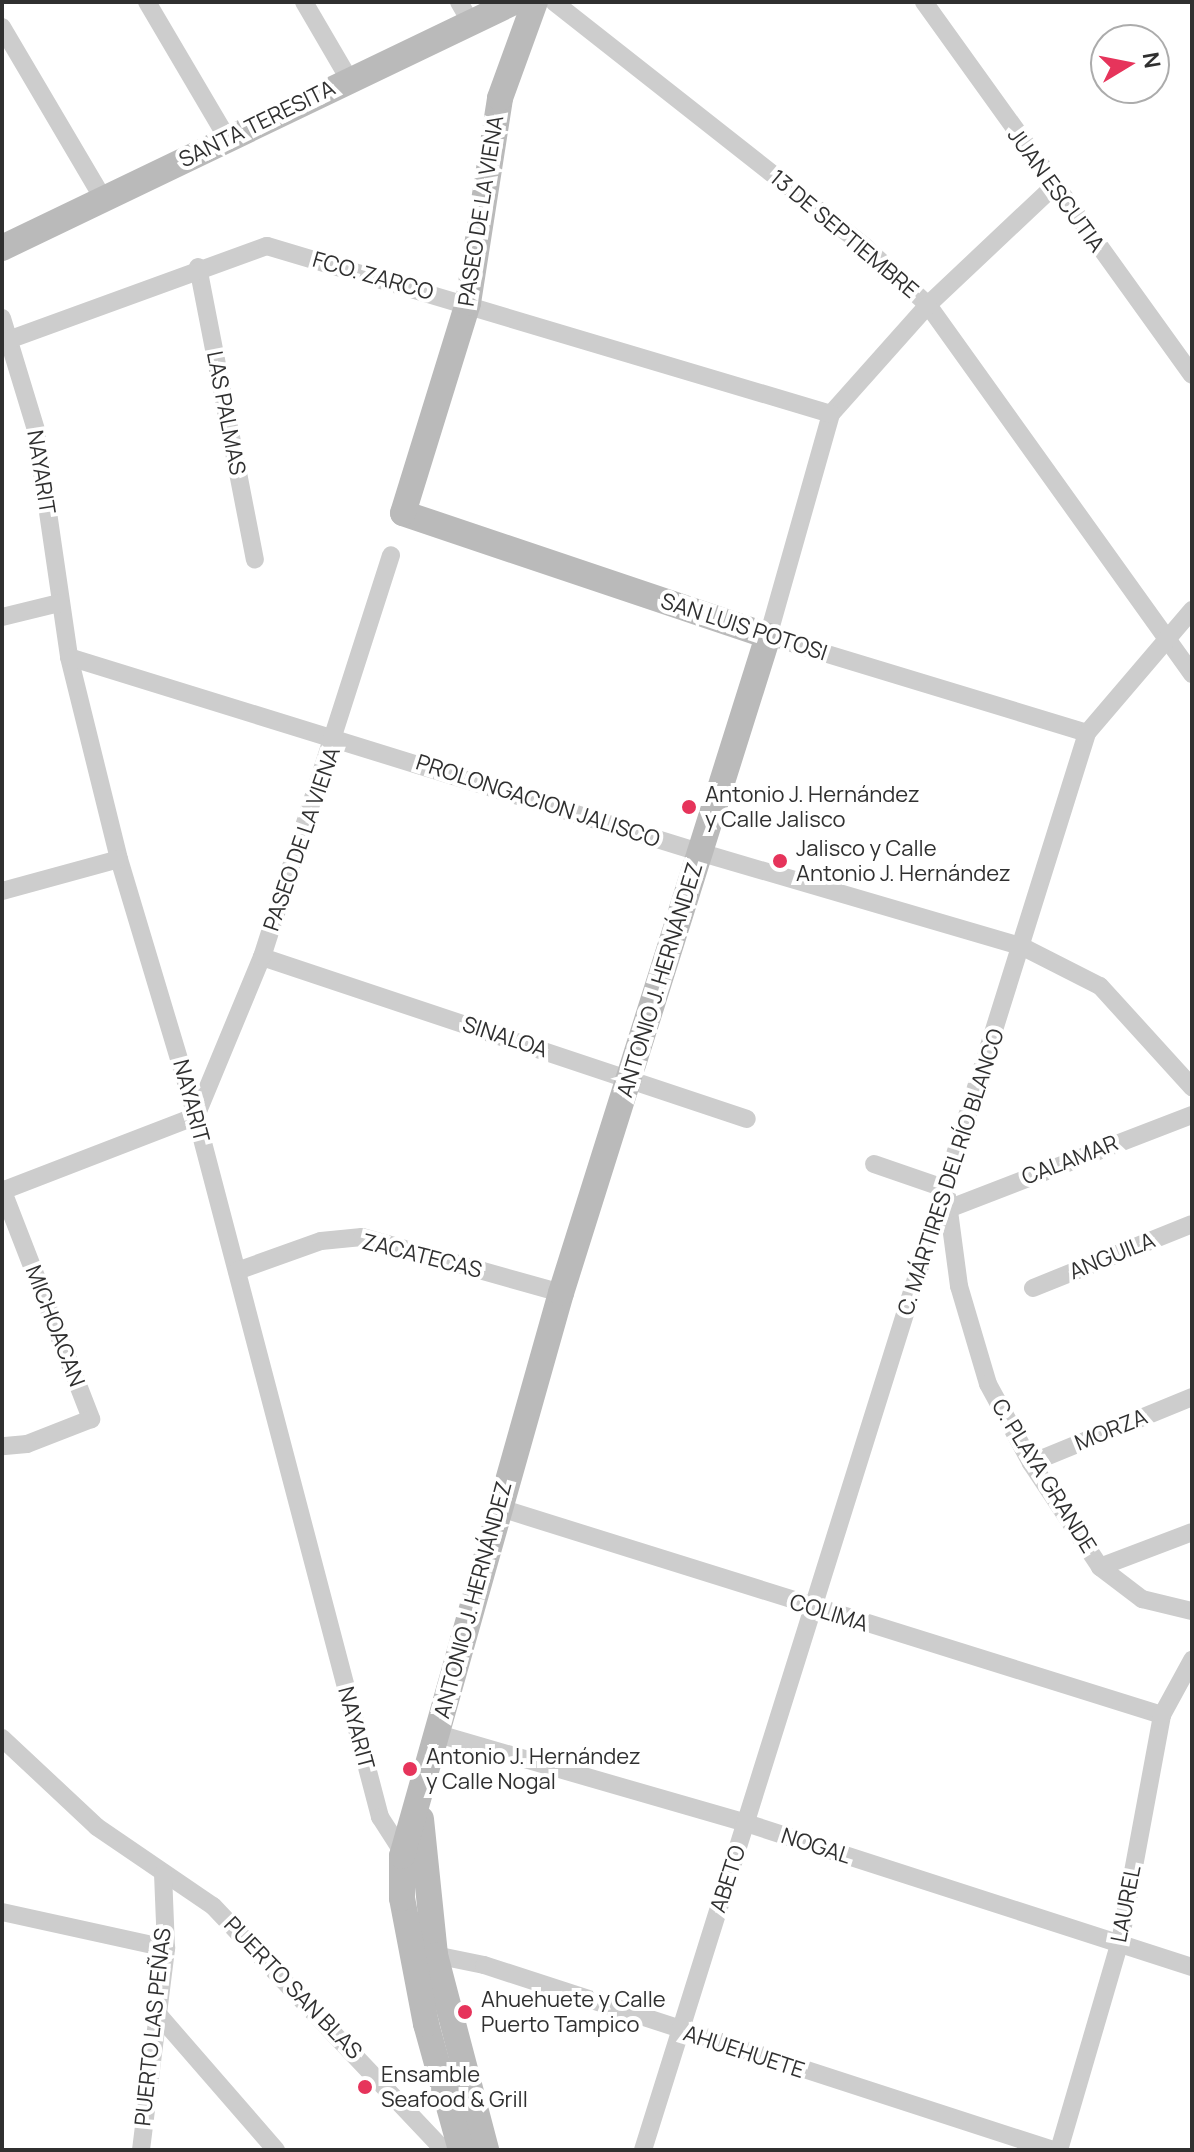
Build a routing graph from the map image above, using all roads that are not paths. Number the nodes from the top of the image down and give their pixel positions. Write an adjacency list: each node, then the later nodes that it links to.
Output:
1 (147, 2): 10 (street)
2 (304, 2): 9 (street)
3 (514, 2): 7 (street, SANTA TERESITA)
4 (535, 2): 15 (street, PASEO DE LA VIENA)
5 (554, 2): 16 (street, 13 DE SEPTIEMBRE)
6 (924, 2): 11 (street, JUAN ESCUTIA)
7 (464, 12): 9 (street, SANTA TERESITA)
8 (2, 27): 12 (street)
9 (349, 79): 10 (street, SANTA TERESITA)
10 (227, 138): 12 (street, SANTA TERESITA)
11 (1053, 187): 16 (street, ANTONIO J. HERNÁNDEZ); 19 (street, JUAN ESCUTIA)
12 (104, 200): 13 (street, SANTA TERESITA)
13 (2, 248)
14 (198, 267): 15 (street, FCO. ZARCO); 18 (street, FCO. ZARCO); 23 (street, LAS PALMAS)
15 (468, 303): 20 (street, FCO. ZARCO); 21 (street, PASEO DE LA VIENA)
16 (928, 305): 20 (street, ANTONIO J. HERNÁNDEZ); 28 (street, 13 DE SEPTIEMBRE)
17 (2, 318): 18 (street, NAYARIT)
18 (11, 339): 24 (street, NAYARIT)
19 (1192, 375)
20 (831, 414): 27 (street, ANTONIO J. HERNÁNDEZ)
21 (403, 513): 27 (street, SAN LUIS POTOSI)
22 (391, 555): 32 (street, PASEO DE LA VIENA)
23 (255, 560)
24 (59, 603): 26 (street); 29 (street, NAYARIT)
25 (1192, 610): 28 (street)
26 (2, 617)
27 (768, 636): 31 (street, SAN LUIS POTOSI); 33 (street, ANTONIO J. HERNÁNDEZ)
28 (1167, 639): 30 (street, 13 DE SEPTIEMBRE); 31 (street)
29 (69, 657): 32 (street, PROLONGACION JALISCO); 34 (street, NAYARIT)
30 (1192, 674)
31 (1087, 733): 36 (street, C. MÁRTIRES DEL RÍO BLANCO)
32 (337, 738): 33 (street, PROLONGACION JALISCO); 37 (street, PASEO DE LA VIENA)
33 (699, 852): 36 (street, PROLONGACION JALISCO); 38 (street, ANTONIO J. HERNÁNDEZ)
34 (119, 859): 35 (street); 41 (street, NAYARIT)
35 (2, 891)
36 (1023, 947): 39 (street, PROLONGACION JALISCO); 44 (street, C. MÁRTIRES DEL RÍO BLANCO)
37 (262, 957): 38 (street, SINALOA); 41 (street, PASEO DE LA VIENA)
38 (631, 1078): 42 (street, SINALOA); 50 (street, ANTONIO J. HERNÁNDEZ)
39 (1192, 1087)
40 (1192, 1115): 46 (street, CALAMAR)
41 (196, 1116): 45 (street); 48 (street, NAYARIT)
42 (747, 1119)
43 (874, 1164): 44 (street)
44 (946, 1189): 46 (street, C. PLAYA GRANDE); 57 (street, C. MÁRTIRES DEL RÍO BLANCO)
45 (2, 1190): 52 (street, MICHOACAN)
46 (948, 1209): 53 (street, C. PLAYA GRANDE)
47 (1192, 1224): 49 (street, ANGUILA)
48 (237, 1271): 50 (street, ZACATECAS); 64 (street, NAYARIT)
49 (1033, 1288)
50 (561, 1293): 54 (street, ANTONIO J. HERNÁNDEZ)
51 (1192, 1397): 53 (street, MORZA)
52 (2, 1446)
53 (1031, 1463): 56 (street, C. PLAYA GRANDE)
54 (497, 1507): 57 (street, COLIMA); 61 (street, ANTONIO J. HERNÁNDEZ)
55 (1192, 1532): 56 (street)
56 (1100, 1567): 58 (street, C. PLAYA GRANDE)
57 (811, 1608): 60 (street, COLIMA); 63 (street, ABETO)
58 (1192, 1611)
59 (1192, 1660): 60 (street, LAUREL)
60 (1162, 1715): 67 (street, LAUREL)
61 (438, 1734): 63 (street, NOGAL); 64 (street, ANTONIO J. HERNÁNDEZ)
62 (2, 1738): 65 (street)
63 (746, 1823): 67 (street, NOGAL); 72 (street, ABETO)
64 (413, 1858): 69 (street); 76 (street)
65 (163, 1874): 68 (street, PUERTO LAS PEÑAS); 75 (street, PUERTO SAN BLAS)
66 (2, 1912): 68 (street)
67 (1120, 1942): 70 (street, NOGAL); 79 (street, LAUREL)
68 (166, 1948): 71 (street, PUERTO LAS PEÑAS)
69 (435, 1955): 72 (street, AHUEHUETE); 77 (street)
70 (1192, 1967)
71 (156, 2012): 73 (street, PUERTO LAS PEÑAS); 74 (street)
72 (679, 2031): 78 (street, ABETO); 79 (street, AHUEHUETE)
73 (141, 2150)
74 (276, 2150)
75 (444, 2150)
76 (461, 2150)
77 (486, 2150)
78 (643, 2150)
79 (1056, 2150)

